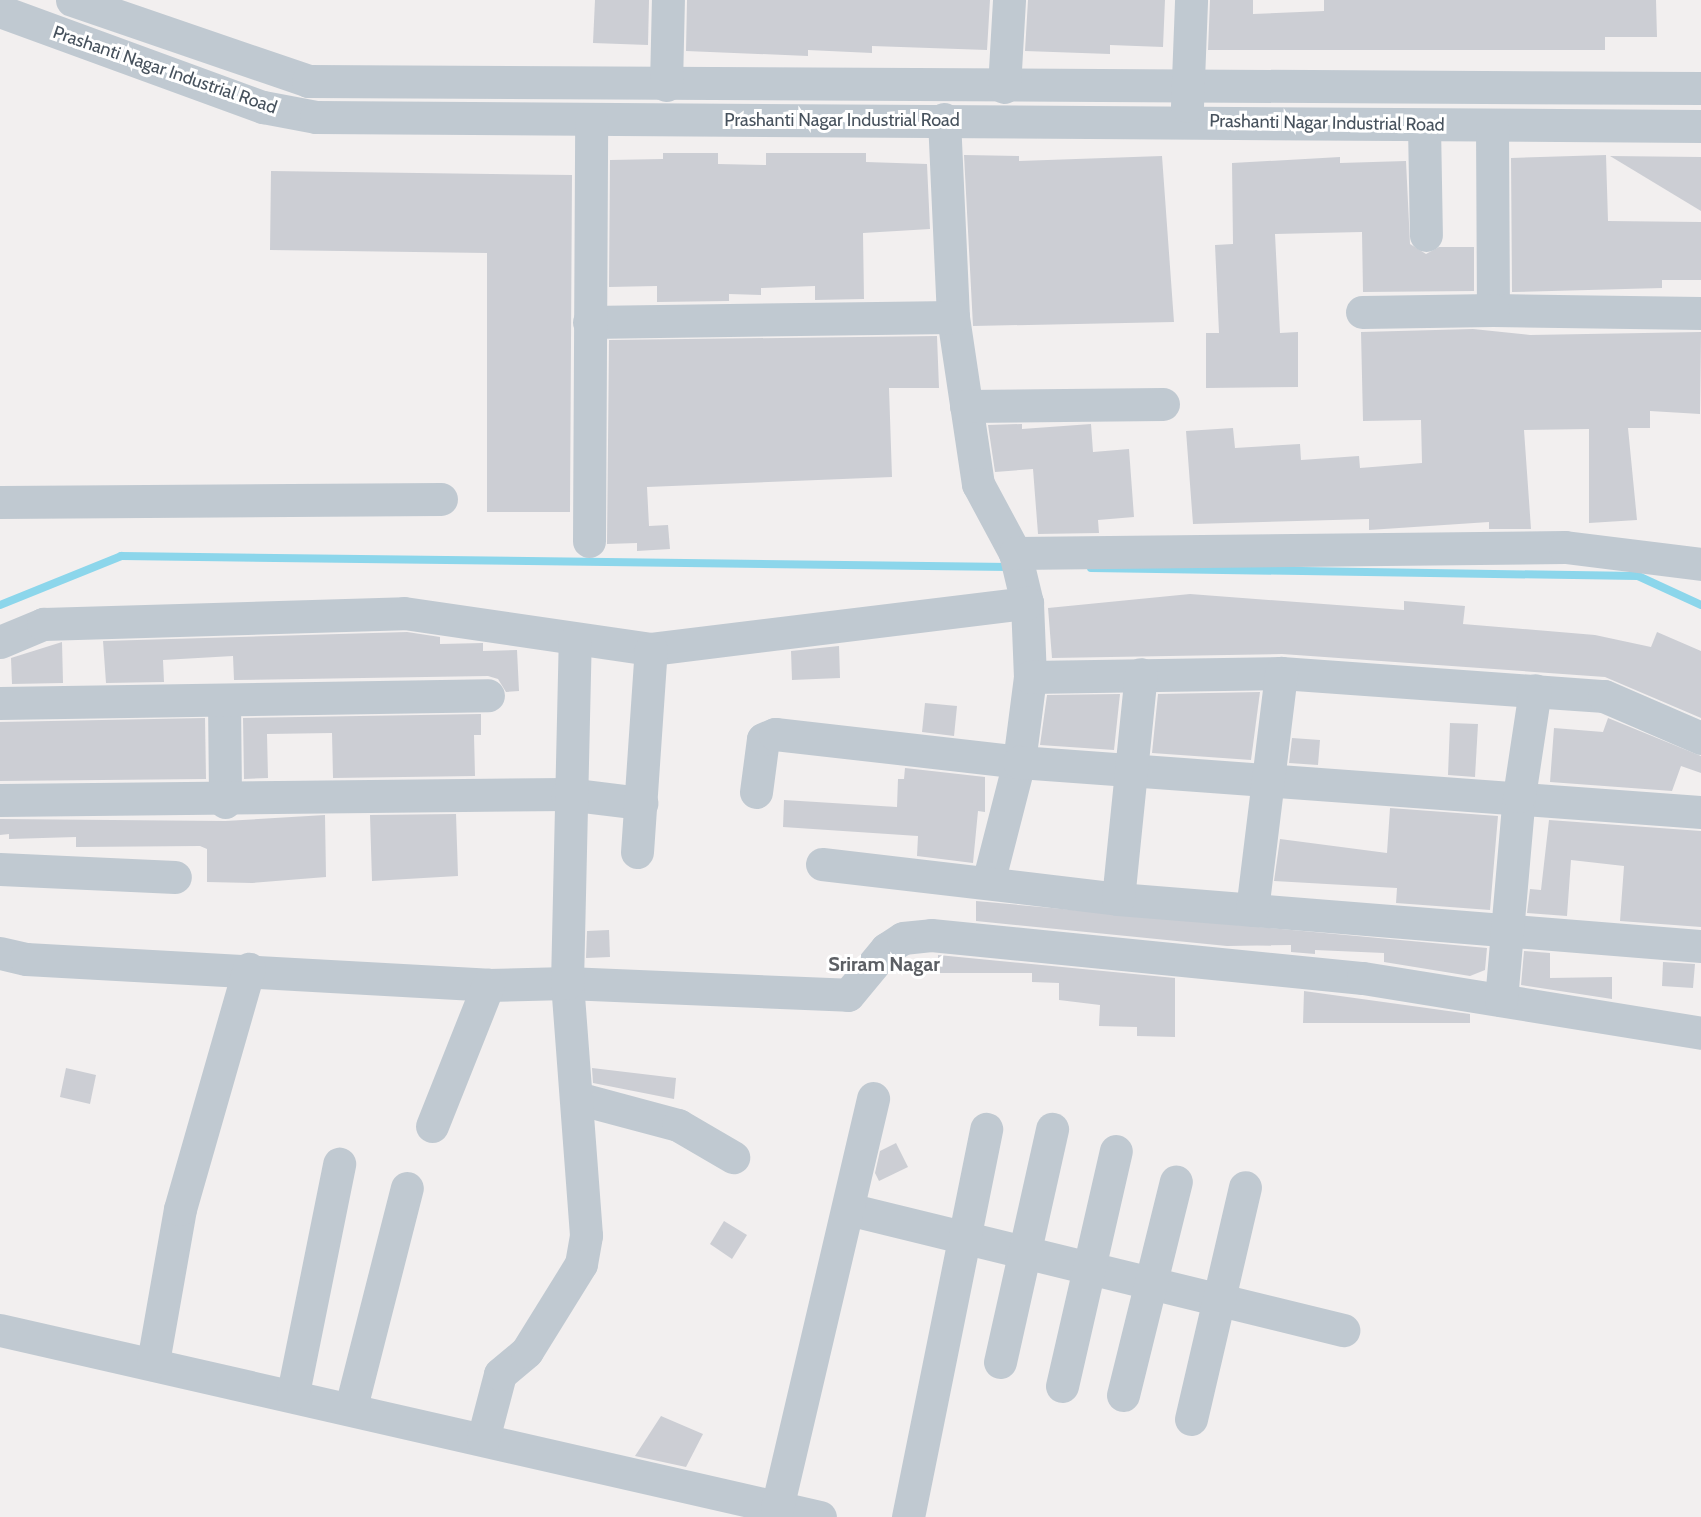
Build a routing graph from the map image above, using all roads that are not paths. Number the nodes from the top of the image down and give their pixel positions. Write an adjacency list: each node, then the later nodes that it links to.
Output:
1 (72, 0): 7 (street, Prashanti Nagar Industrial Road)
2 (668, 0): 7 (street)
3 (1009, 0): 8 (street)
4 (1191, 0): 6 (street)
5 (0, 11): 12 (street, Prashanti Nagar Industrial Road)
6 (1188, 84): 8 (street, Prashanti Nagar Industrial Road); 9 (street, Prashanti Nagar Industrial Road); 11 (street)
7 (666, 85): 8 (street, Prashanti Nagar Industrial Road)
8 (1004, 87)
9 (1701, 88)
10 (944, 119): 11 (street, Prashanti Nagar Industrial Road); 12 (street, Prashanti Nagar Industrial Road); 20 (street)
11 (1187, 120): 13 (street, Prashanti Nagar Industrial Road)
12 (591, 121): 21 (street)
13 (1424, 125): 14 (street, Prashanti Nagar Industrial Road); 16 (street)
14 (1492, 126): 15 (street, Prashanti Nagar Industrial Road); 17 (street)
15 (1701, 126)
16 (1426, 235)
17 (1493, 310): 18 (street); 19 (street)
18 (1362, 312)
19 (1701, 313)
20 (953, 317): 21 (street); 23 (street)
21 (589, 322): 26 (street)
22 (1163, 404): 23 (street)
23 (966, 406): 27 (street)
24 (441, 499): 25 (street)
25 (0, 502)
26 (589, 541)
27 (1016, 556): 28 (street); 29 (street)
28 (1701, 564)
29 (1027, 603): 32 (street); 35 (street)
30 (575, 641): 31 (street); 32 (street); 45 (street)
31 (0, 642)
32 (651, 649): 49 (street)
33 (1281, 673): 34 (street); 36 (street); 43 (street)
34 (1141, 674): 35 (street); 42 (street)
35 (1030, 677): 41 (street)
36 (1535, 690): 40 (street); 46 (street)
37 (488, 695): 38 (street)
38 (224, 699): 39 (street); 48 (street)
39 (0, 703)
40 (1701, 738)
41 (1019, 762): 42 (street); 44 (street); 55 (street)
42 (1131, 766): 43 (street); 56 (street)
43 (1268, 776): 46 (street); 57 (street)
44 (756, 792)
45 (567, 794): 48 (street); 49 (street); 62 (street)
46 (1519, 796): 50 (street); 58 (street)
47 (0, 800): 48 (street)
48 (225, 802)
49 (641, 803): 51 (street)
50 (1701, 812)
51 (637, 852)
52 (822, 864): 55 (street)
53 (0, 868): 54 (street)
54 (176, 877)
55 (988, 883): 56 (street)
56 (1118, 899): 57 (street)
57 (1252, 910): 58 (street)
58 (1505, 930): 59 (street); 64 (street)
59 (1701, 946)
60 (0, 953): 61 (street)
61 (249, 969): 63 (street); 85 (street)
62 (567, 983): 63 (street); 64 (street); 66 (street)
63 (488, 985): 68 (street)
64 (1501, 1000): 65 (street)
65 (1701, 1033)
66 (577, 1098): 72 (street); 92 (street)
67 (873, 1098): 77 (street)
68 (432, 1126)
69 (986, 1129): 78 (street)
70 (1052, 1129): 79 (street)
71 (1116, 1151): 80 (street)
72 (733, 1157)
73 (339, 1164): 88 (street)
74 (1176, 1181): 81 (street)
75 (1245, 1186): 82 (street)
76 (407, 1188): 90 (street)
77 (848, 1209): 78 (street); 93 (street)
78 (964, 1237): 79 (street); 95 (street)
79 (1024, 1251): 80 (street); 86 (street)
80 (1090, 1268): 81 (street); 87 (street)
81 (1150, 1282): 82 (street); 89 (street)
82 (1220, 1299): 84 (street); 91 (street)
83 (0, 1330): 85 (street)
84 (1343, 1330)
85 (153, 1362): 88 (street)
86 (1000, 1362)
87 (1062, 1386)
88 (293, 1393): 90 (street)
89 (1123, 1395)
90 (351, 1407): 92 (street)
91 (1191, 1419)
92 (483, 1439): 93 (street)
93 (777, 1508): 94 (street)
94 (820, 1517)
95 (908, 1517)

